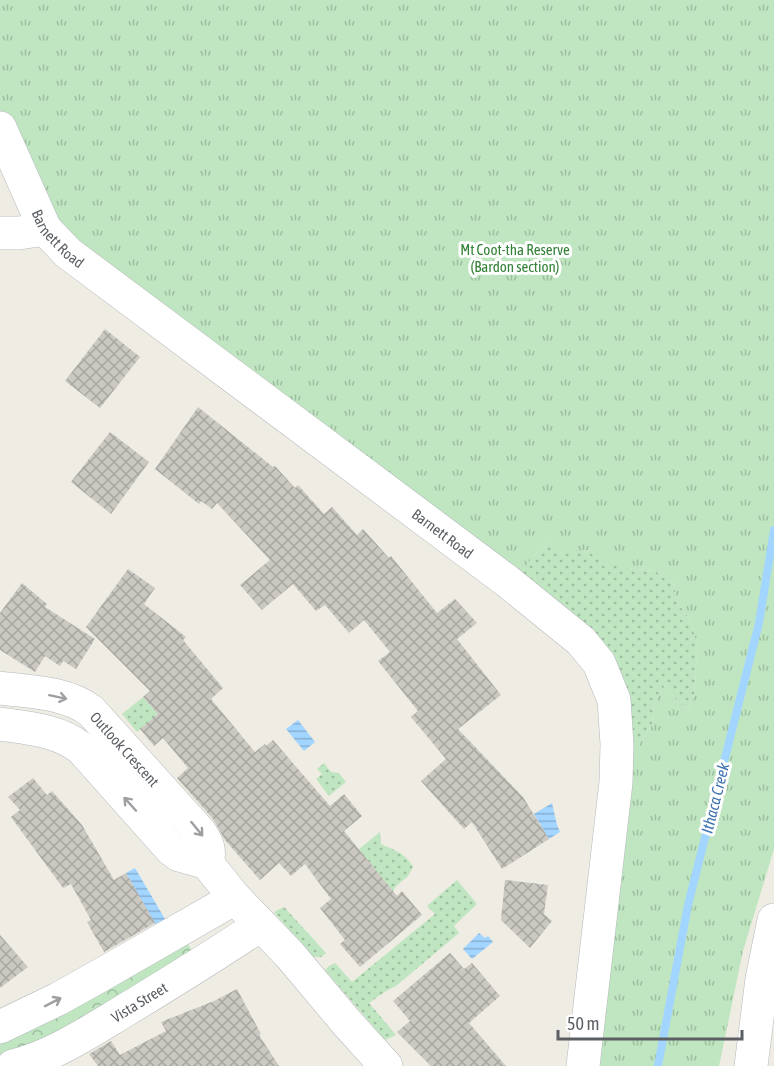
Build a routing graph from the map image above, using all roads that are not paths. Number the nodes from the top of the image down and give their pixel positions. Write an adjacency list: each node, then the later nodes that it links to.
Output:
1 (0, 128): 2 (street, Barnett Road)
2 (45, 229): 3 (street); 13 (street, Barnett Road)
3 (0, 233)
4 (0, 688): 6 (street, Outlook Crescent, one-way to 6)
5 (0, 724): 6 (street, one-way to 5)
6 (207, 863): 7 (street, Outlook Crescent)
7 (235, 898): 9 (street, Outlook Crescent); 10 (street, one-way to 7)
8 (774, 920): 14 (street)
9 (260, 925): 11 (street, Vista Street); 12 (street, Outlook Crescent)
10 (0, 1027)
11 (12, 1066)
12 (386, 1066)
13 (583, 1066)
14 (751, 1066)

